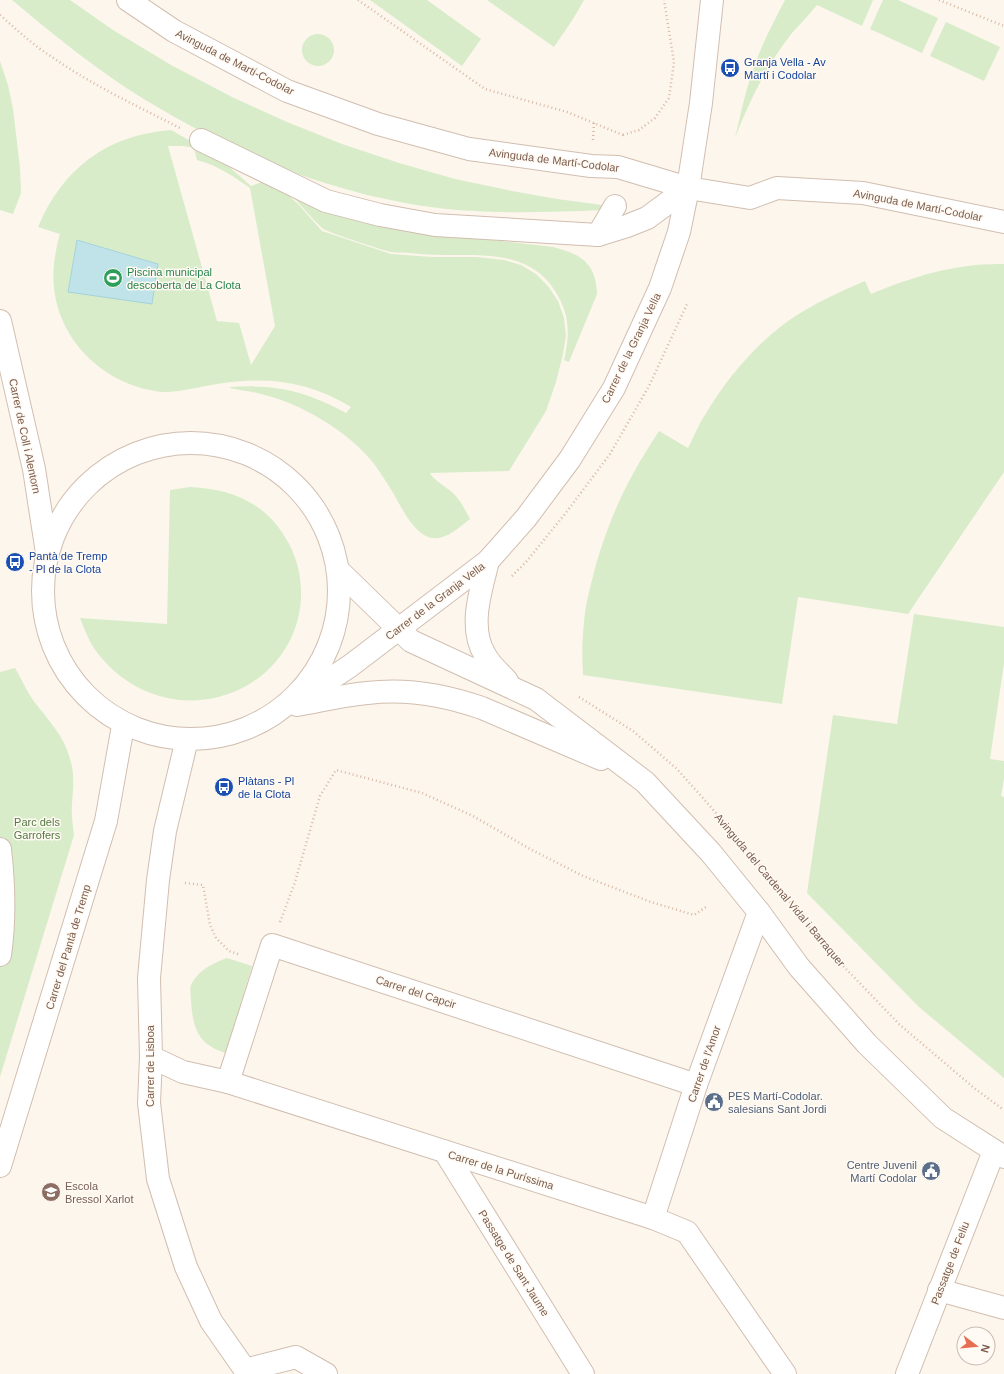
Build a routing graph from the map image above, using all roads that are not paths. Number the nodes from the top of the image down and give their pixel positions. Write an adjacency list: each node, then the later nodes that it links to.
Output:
1 (128, 0): 4 (street, Avinguda de Martí-Codolar)
2 (712, 0): 4 (street, Carrer de la Granja Vella)
3 (201, 140): 7 (street)
4 (688, 188): 6 (street, Avinguda de Martí-Codolar); 7 (street); 10 (street, Carrer de la Granja Vella)
5 (615, 206): 7 (street)
6 (1004, 222)
7 (598, 235)
8 (0, 321): 9 (street, Carrer de Coll i Alentorn)
9 (47, 553): 11 (street); 15 (street)
10 (488, 561): 12 (street, Carrer de la Granja Vella); 13 (street)
11 (338, 570): 12 (street); 14 (street)
12 (398, 629): 13 (street); 14 (street, Carrer de la Granja Vella)
13 (512, 687): 17 (street)
14 (288, 707): 16 (street); 17 (street)
15 (123, 726): 16 (street); 26 (street, Carrer del Pantà de Tremp)
16 (187, 739): 21 (street, Carrer de Lisboa)
17 (630, 771): 19 (street)
18 (0, 849): 20 (street)
19 (759, 912): 23 (street, Carrer de l'Amor); 25 (street)
20 (0, 955)
21 (151, 1057): 22 (street, Carrer de la Puríssima); 30 (street, Carrer de Lisboa)
22 (228, 1082): 23 (street, Carrer del Capcir); 24 (street, Carrer de la Puríssima)
23 (696, 1085): 27 (street, Carrer de l'Amor)
24 (445, 1152): 27 (street, Carrer de la Puríssima); 32 (street, Passatge de Sant Jaume)
25 (999, 1154): 28 (street, Passatge de Feliu)
26 (0, 1166)
27 (654, 1218): 33 (street, Carrer de la Puríssima)
28 (939, 1290): 29 (street); 34 (street, Passatge de Feliu)
29 (1004, 1308)
30 (247, 1372): 31 (street)
31 (326, 1374)
32 (583, 1374)
33 (784, 1374)
34 (907, 1374)

